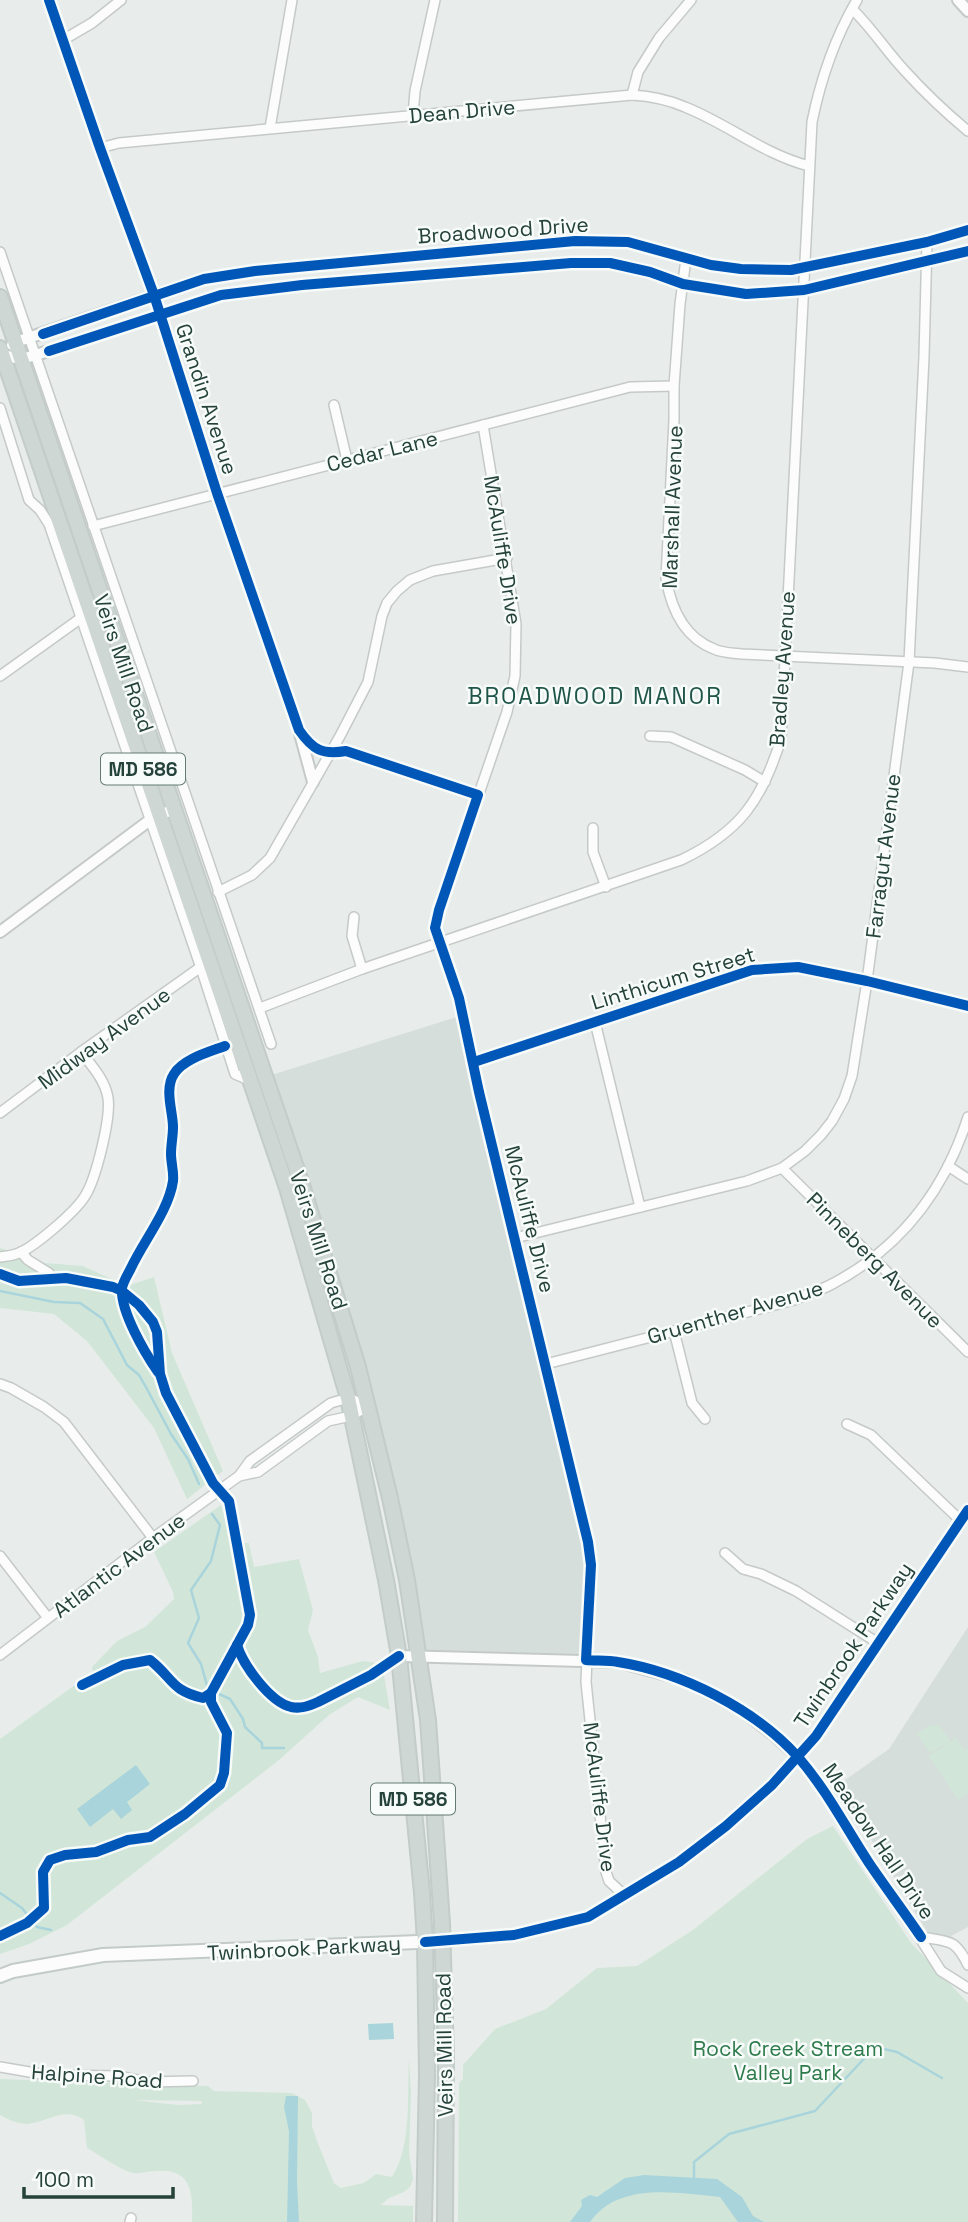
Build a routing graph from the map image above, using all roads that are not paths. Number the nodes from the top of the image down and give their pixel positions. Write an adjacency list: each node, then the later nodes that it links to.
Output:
1 (49, 0): 9 (street, Grandin Avenue)
2 (121, 0): 9 (street)
3 (292, 0): 12 (street)
4 (435, 0): 11 (street)
5 (691, 0): 10 (street)
6 (958, 0): 8 (street)
7 (855, 4): 13 (street); 15 (street, Bradley Avenue)
8 (968, 11)
9 (63, 40): 14 (street, Grandin Avenue)
10 (632, 95): 11 (street, Dean Drive); 15 (street, Dean Drive)
11 (413, 115): 12 (street, Dean Drive)
12 (270, 128): 14 (street, Dean Drive)
13 (968, 131)
14 (100, 149): 25 (street, Grandin Avenue)
15 (809, 166): 22 (street, Bradley Avenue)
16 (968, 230): 17 (street, Broadwood Drive)
17 (927, 242): 21 (street, Farragut Avenue); 22 (street, Broadwood Drive)
18 (968, 251): 21 (street, Broadwood Drive)
19 (0, 252): 28 (street, Veirs Mill Road)
20 (686, 259): 22 (street, Broadwood Drive); 23 (street, Marshall Avenue); 25 (street, Broadwood Drive)
21 (926, 260): 24 (street, Broadwood Drive); 42 (street, Farragut Avenue)
22 (805, 267): 24 (street, Bradley Avenue)
23 (682, 284): 24 (street, Broadwood Drive); 27 (street, Broadwood Drive); 32 (street, Marshall Avenue)
24 (804, 290): 41 (street, Bradley Avenue)
25 (154, 295): 27 (street, Grandin Avenue); 28 (street, Broadwood Drive)
26 (0, 297): 28 (main road, Veirs Mill Road / MD 586)
27 (160, 314): 30 (street, Broadwood Drive); 37 (street, Grandin Avenue)
28 (23, 340): 29 (street, Broadwood Drive); 30 (street, Veirs Mill Road); 31 (main road, Veirs Mill Road / MD 586)
29 (1, 353): 31 (street, Broadwood Drive); 52 (main road, Veirs Mill Road / MD 586)
30 (36, 355): 31 (street, Broadwood Drive); 38 (street, Veirs Mill Road)
31 (21, 359): 51 (main road, Veirs Mill Road / MD 586)
32 (674, 386): 35 (street, Cedar Lane); 41 (street, Marshall Avenue)
33 (334, 405): 36 (street)
34 (0, 408): 40 (street, Veirs Mill Road)
35 (483, 425): 36 (street, Cedar Lane); 39 (street, McAuliffe Drive)
36 (347, 460): 37 (street, Cedar Lane)
37 (217, 493): 38 (street, Cedar Lane); 45 (street, Grandin Avenue)
38 (93, 526): 55 (street, Veirs Mill Road)
39 (507, 558): 47 (street); 50 (street, McAuliffe Drive)
40 (81, 618): 44 (street); 52 (street, Veirs Mill Road)
41 (786, 656): 42 (street, Marshall Avenue); 49 (street, Bradley Avenue)
42 (909, 662): 43 (street, Marshall Avenue); 63 (street, Farragut Avenue)
43 (968, 667)
44 (0, 676)
45 (299, 730): 47 (street); 48 (street)
46 (650, 736): 49 (street)
47 (329, 753): 48 (street); 50 (street)
48 (313, 782): 55 (street)
49 (765, 782): 54 (street, Bradley Avenue)
50 (478, 795): 58 (street, McAuliffe Drive)
51 (173, 810): 52 (street); 60 (main road, Veirs Mill Road / MD 586)
52 (155, 818): 57 (street); 61 (main road, Veirs Mill Road / MD 586)
53 (593, 828): 54 (street)
54 (606, 887): 58 (street, Bradley Avenue)
55 (218, 892): 59 (street, Veirs Mill Road)
56 (354, 917): 62 (street)
57 (0, 932)
58 (439, 943): 62 (street, Bradley Avenue); 69 (street, McAuliffe Drive)
59 (236, 944): 60 (street, Midway Avenue); 65 (street, Veirs Mill Road)
60 (222, 953): 61 (street, Midway Avenue); 75 (main road, Veirs Mill Road / MD 586)
61 (205, 965): 68 (street, Midway Avenue); 76 (main road, Veirs Mill Road / MD 586)
62 (362, 969): 65 (street, Bradley Avenue)
63 (867, 981): 64 (street, Linthicum Street); 66 (street, Linthicum Street); 73 (street, Farragut Avenue)
64 (968, 1006)
65 (260, 1008): 67 (street, Veirs Mill Road)
66 (595, 1022): 69 (street, Linthicum Street); 77 (street)
67 (271, 1044)
68 (82, 1052): 70 (street, Midway Avenue); 79 (street)
69 (474, 1062): 78 (street, McAuliffe Drive)
70 (0, 1114)
71 (968, 1117): 72 (street, Gruenther Avenue)
72 (948, 1166): 74 (street); 81 (street, Gruenther Avenue)
73 (782, 1168): 77 (street, Farragut Avenue); 81 (street, Pinneberg Avenue)
74 (968, 1179)
75 (302, 1185): 76 (main road); 88 (main road, Veirs Mill Road / MD 586)
76 (286, 1188): 87 (main road, Veirs Mill Road / MD 586)
77 (640, 1207): 78 (street, Farragut Avenue)
78 (515, 1238): 85 (street, McAuliffe Drive)
79 (20, 1252): 80 (street); 82 (street)
80 (0, 1256)
81 (872, 1258): 83 (street, Gruenther Avenue); 84 (street, Pinneberg Avenue)
82 (49, 1273)
83 (674, 1331): 85 (street, Gruenther Avenue); 90 (street)
84 (968, 1352)
85 (546, 1364): 105 (street, McAuliffe Drive)
86 (0, 1384): 97 (street)
87 (348, 1398): 88 (street); 89 (main road, Veirs Mill Road / MD 586); 92 (street, Atlantic Avenue)
88 (368, 1406): 89 (street, Atlantic Avenue); 104 (main road, Veirs Mill Road / MD 586)
89 (351, 1416): 93 (street, Atlantic Avenue); 103 (main road, Veirs Mill Road / MD 586)
90 (705, 1419)
91 (847, 1424): 96 (street)
92 (287, 1435): 93 (street); 94 (street, Atlantic Avenue)
93 (288, 1450): 94 (street, Atlantic Avenue)
94 (239, 1476): 97 (street, Atlantic Avenue)
95 (968, 1510): 96 (street, Twinbrook Parkway)
96 (961, 1521): 101 (street, Twinbrook Parkway)
97 (153, 1538): 100 (street, Atlantic Avenue)
98 (725, 1553): 101 (street)
99 (0, 1556): 100 (street)
100 (48, 1618): 102 (street, Atlantic Avenue)
101 (878, 1643): 106 (street, Twinbrook Parkway)
102 (0, 1655)
103 (400, 1656): 104 (street, Meadow Hall Drive); 110 (main road, Veirs Mill Road / MD 586)
104 (419, 1656): 105 (street, Meadow Hall Drive); 109 (main road, Veirs Mill Road / MD 586)
105 (586, 1660): 106 (street, Meadow Hall Drive); 107 (street, McAuliffe Drive)
106 (798, 1757): 107 (street, Twinbrook Parkway); 108 (street, Meadow Hall Drive)
107 (625, 1896): 109 (street, Twinbrook Parkway)
108 (921, 1937): 111 (street, Meadow Hall Drive); 113 (street, Meadow Hall Drive)
109 (442, 1941): 110 (main road, Twinbrook Parkway); 117 (main road, Veirs Mill Road / MD 586)
110 (425, 1942): 112 (main road, Twinbrook Parkway); 116 (main road, Veirs Mill Road / MD 586)
111 (968, 1965)
112 (0, 1976)
113 (968, 1988)
114 (0, 2067): 115 (street, Halpine Road)
115 (193, 2081)
116 (424, 2222)
117 (445, 2222)

